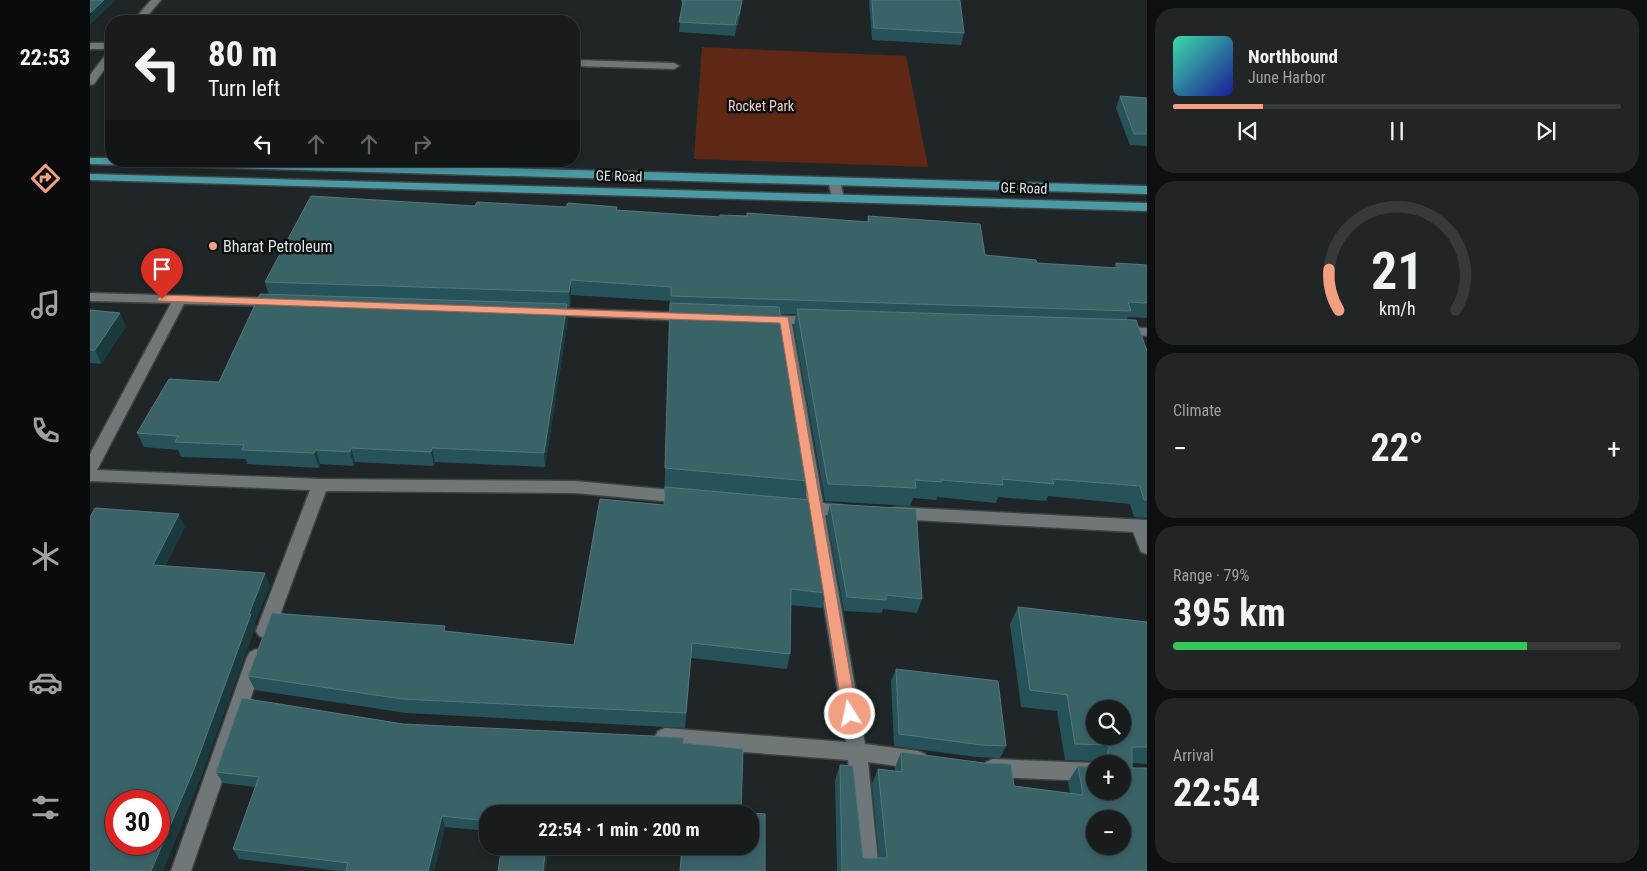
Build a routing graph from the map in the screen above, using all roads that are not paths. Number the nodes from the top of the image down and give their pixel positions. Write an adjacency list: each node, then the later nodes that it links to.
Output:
1 (156, 0): 2 (street)
2 (143, 15)
3 (90, 46): 4 (street)
4 (105, 46)
5 (105, 62): 8 (street)
6 (580, 63): 7 (street)
7 (674, 66)
8 (90, 82)
9 (90, 160): 10 (main road)
10 (105, 161)
11 (331, 167): 13 (main road, GE Road)
12 (90, 177): 15 (main road, GE Road)
13 (834, 181): 14 (main road, GE Road); 15 (street)
14 (1147, 190)
15 (838, 198): 16 (main road, GE Road)
16 (1147, 207)
17 (90, 296): 18 (street)
18 (180, 299): 19 (street); 27 (street)
19 (289, 303)
20 (537, 311): 21 (street)
21 (705, 317)
22 (744, 318): 23 (street)
23 (784, 320): 24 (street); 32 (street)
24 (833, 322)
25 (1108, 331): 26 (street)
26 (1147, 332)
27 (90, 468)
28 (90, 475): 29 (street)
29 (320, 485): 30 (street); 35 (street)
30 (700, 498)
31 (778, 506): 32 (street)
32 (816, 509): 33 (street); 38 (street)
33 (1143, 526): 34 (street)
34 (1147, 547)
35 (240, 698): 36 (street); 42 (street)
36 (260, 701)
37 (643, 736): 38 (street)
38 (856, 752): 39 (street); 43 (street)
39 (939, 763)
40 (976, 768): 41 (street)
41 (1086, 772)
42 (181, 871)
43 (869, 871)

